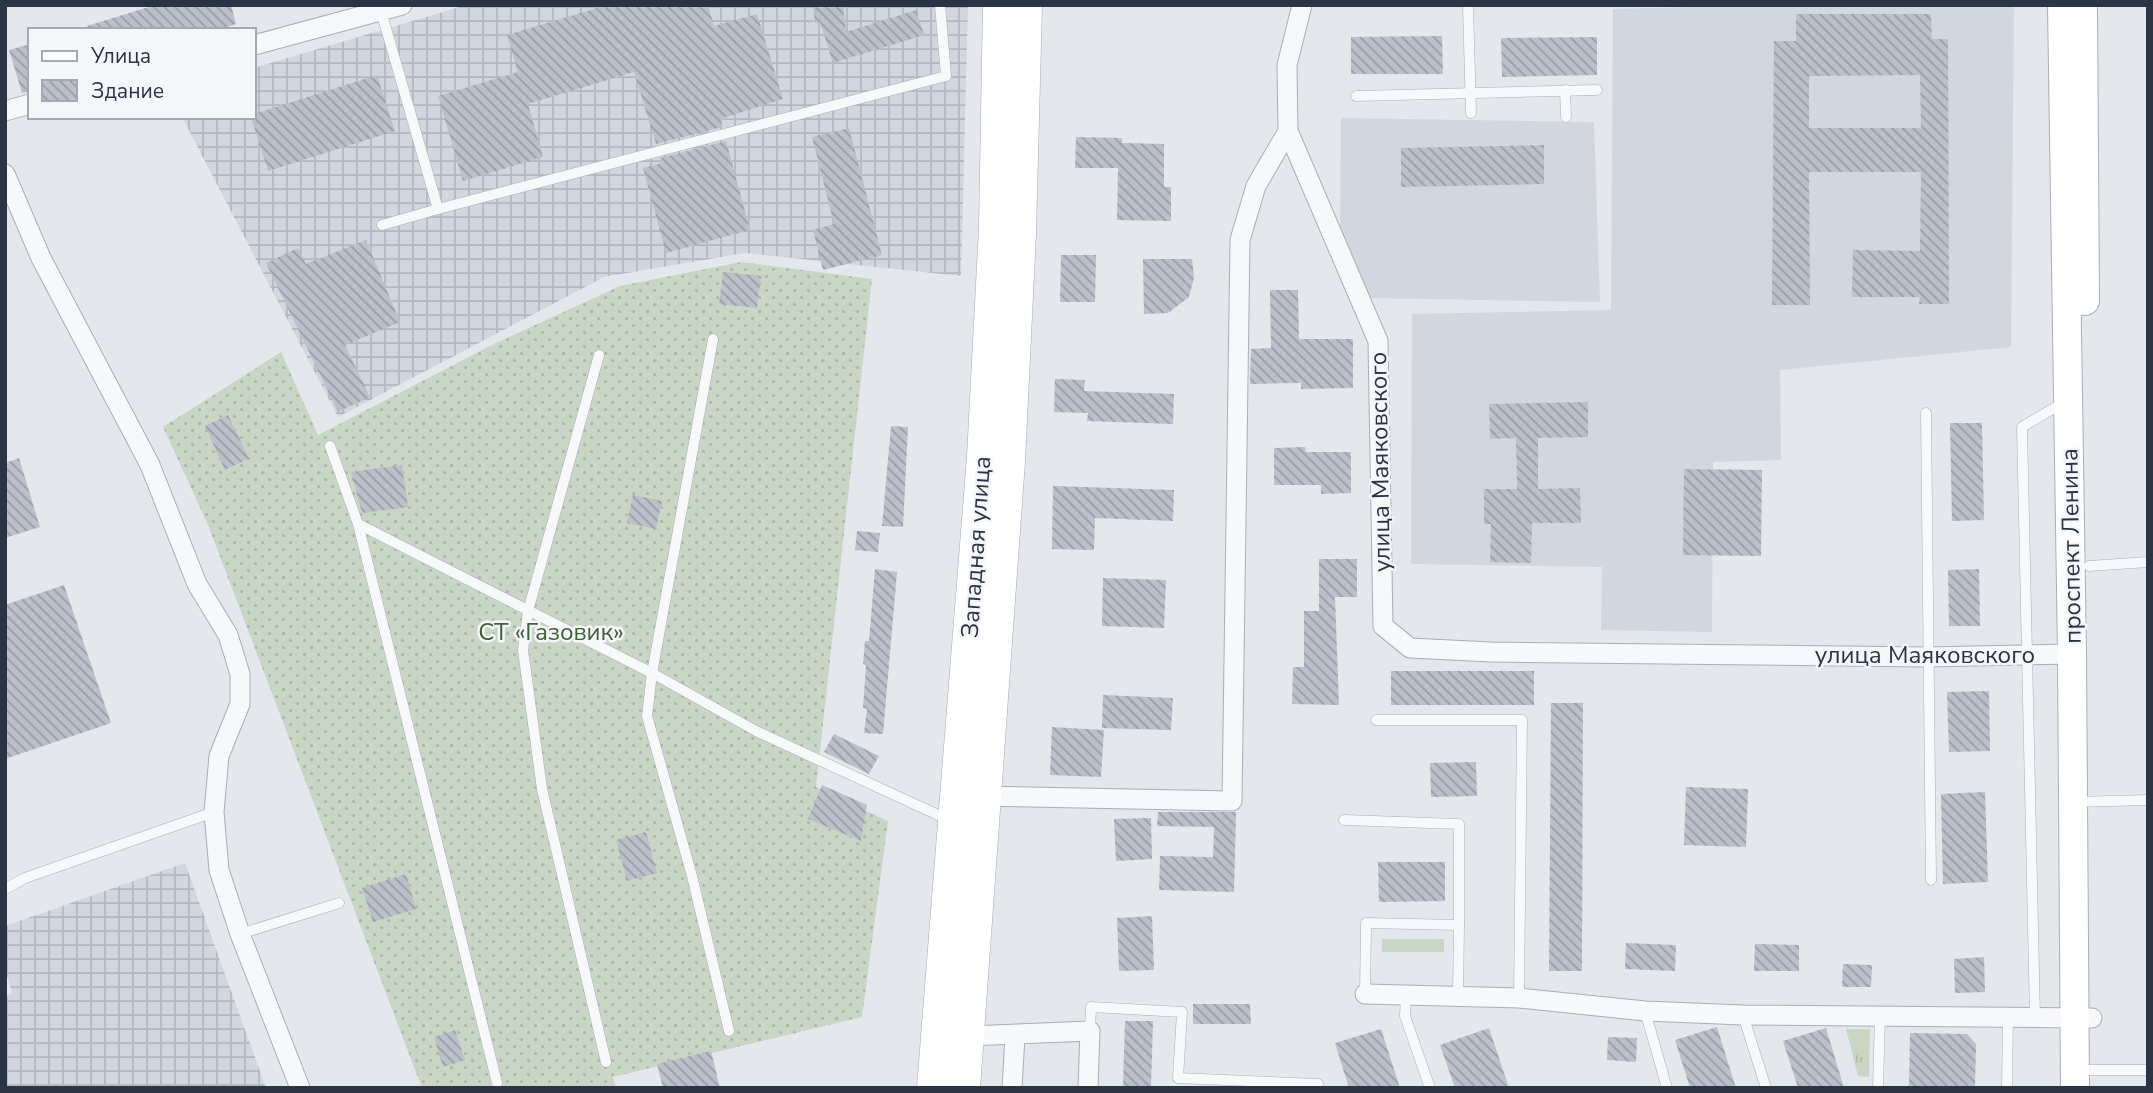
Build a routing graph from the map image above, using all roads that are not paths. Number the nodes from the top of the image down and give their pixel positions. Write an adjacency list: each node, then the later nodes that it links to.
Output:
1 (402, 5): 9 (street)
2 (940, 5): 21 (lane)
3 (999, 5): 42 (main road, Западная улица)
4 (1026, 5): 37 (main road, Западная улица)
5 (1302, 5): 19 (street)
6 (1468, 5): 13 (lane)
7 (2062, 5): 25 (main road, проспект Ленина)
8 (2082, 5): 30 (main road, проспект Ленина)
9 (381, 11): 10 (street); 21 (lane)
10 (256, 44)
11 (1565, 90): 12 (lane); 13 (lane); 18 (lane)
12 (1597, 90)
13 (1470, 93): 14 (lane); 17 (lane)
14 (1356, 96)
15 (28, 104): 16 (street)
16 (5, 110)
17 (1471, 113)
18 (1566, 117)
19 (1288, 131): 34 (street, улица Маяковского); 37 (street)
20 (5, 174): 40 (street)
21 (438, 209): 22 (lane)
22 (382, 225)
23 (713, 339): 35 (lane)
24 (599, 355): 31 (lane)
25 (2069, 399): 32 (main road, проспект Ленина); 33 (lane)
26 (1926, 413): 34 (lane)
27 (330, 446): 28 (lane)
28 (358, 523): 31 (lane); 65 (lane)
29 (2148, 562): 30 (lane)
30 (2089, 566): 39 (main road, проспект Ленина)
31 (528, 611): 35 (lane); 62 (lane)
32 (2073, 654): 33 (street, улица Маяковского); 39 (main road, проспект Ленина)
33 (2026, 655): 34 (street, улица Маяковского); 56 (lane)
34 (1927, 657): 43 (lane)
35 (652, 673): 42 (lane); 58 (lane)
36 (1376, 720): 51 (lane)
37 (984, 796): 60 (main road, Западная улица)
38 (2148, 800): 39 (lane)
39 (2083, 802): 57 (main road, проспект Ленина)
40 (214, 812): 44 (lane); 47 (street)
41 (1345, 820): 46 (lane)
42 (956, 823): 68 (main road, Западная улица)
43 (1931, 880)
44 (5, 889)
45 (339, 903): 47 (lane)
46 (1459, 925): 48 (lane); 50 (lane)
47 (240, 934): 67 (street)
48 (1365, 994): 49 (street)
49 (1406, 996): 50 (street); 72 (lane)
50 (1458, 997): 51 (street)
51 (1519, 998): 52 (street)
52 (1645, 1011): 53 (street); 73 (lane)
53 (1743, 1015): 54 (street); 74 (lane)
54 (1880, 1016): 55 (street); 75 (lane)
55 (2008, 1017): 56 (street); 76 (lane)
56 (2035, 1017): 57 (street)
57 (2084, 1018): 64 (main road, проспект Ленина)
58 (729, 1031)
59 (1090, 1031): 61 (street); 66 (lane); 71 (street)
60 (968, 1036): 61 (street); 69 (main road, Западная улица)
61 (1015, 1036): 70 (street)
62 (606, 1062)
63 (2148, 1069): 64 (lane)
64 (2084, 1079)
65 (497, 1083)
66 (1318, 1084)
67 (300, 1088)
68 (933, 1088)
69 (964, 1088)
70 (1012, 1088)
71 (1088, 1088)
72 (1430, 1088)
73 (1667, 1088)
74 (1766, 1088)
75 (1878, 1088)
76 (2007, 1088)

